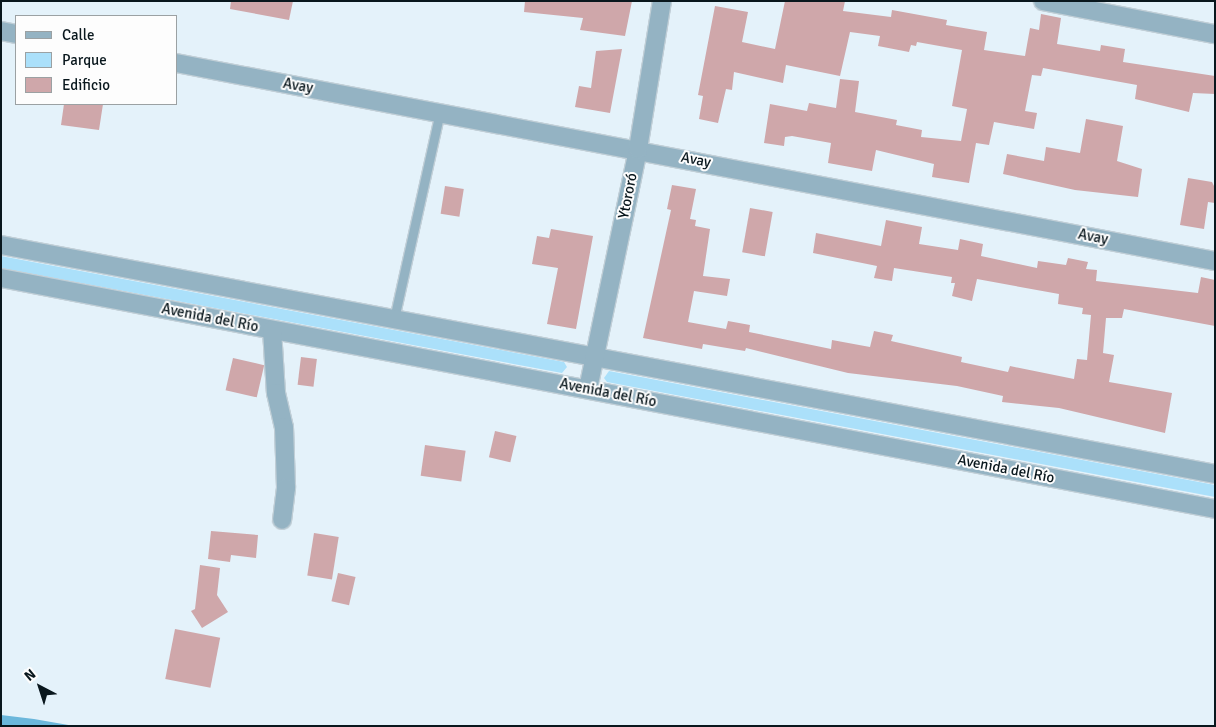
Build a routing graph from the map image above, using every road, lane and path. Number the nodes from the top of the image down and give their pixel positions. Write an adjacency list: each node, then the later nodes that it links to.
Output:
1 (662, 1): 9 (street, Ytororó)
2 (1043, 1): 3 (street)
3 (1116, 8): 6 (street)
4 (1, 31): 5 (street)
5 (15, 34)
6 (1215, 34)
7 (178, 64): 8 (street, Avay)
8 (440, 112): 9 (street, Avay); 13 (lane)
9 (638, 149): 11 (street, Avay); 15 (street, Ytororó)
10 (1, 244): 13 (street)
11 (1215, 261)
12 (1, 278): 14 (street, Avenida del Río)
13 (394, 319): 15 (street)
14 (272, 330): 16 (street, Avenida del Río); 19 (street)
15 (596, 357): 16 (street, Ytororó); 17 (street)
16 (588, 390): 18 (street, Avenida del Río)
17 (1215, 474)
18 (1215, 509)
19 (282, 520)

